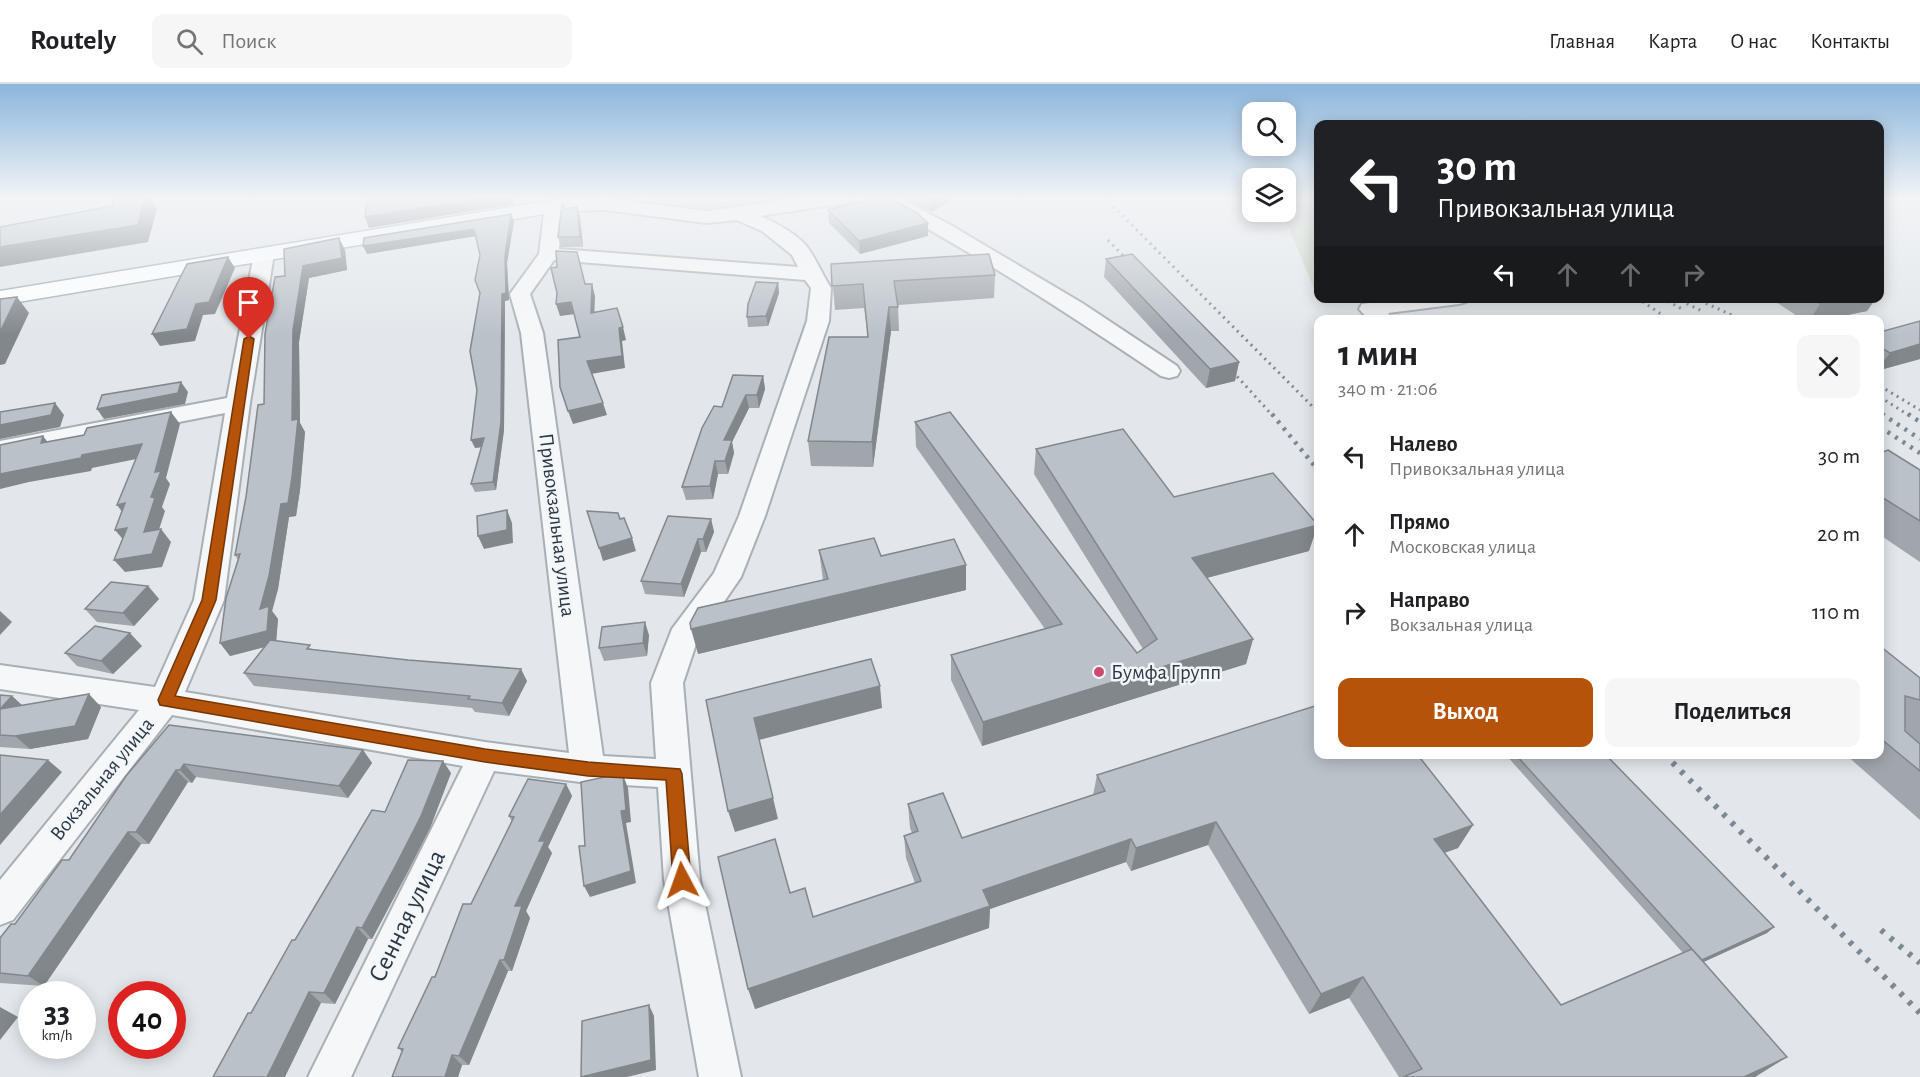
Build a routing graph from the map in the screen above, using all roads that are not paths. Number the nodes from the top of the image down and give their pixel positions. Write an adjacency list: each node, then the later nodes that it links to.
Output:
1 (326, 243): 7 (main road)
2 (552, 243): 8 (street, Привокзальная улица)
3 (801, 243): 6 (street)
4 (808, 243): 6 (street)
5 (967, 243): 12 (street)
6 (806, 246): 8 (street); 19 (street)
7 (264, 254): 9 (main road); 13 (street, Вокзальная улица)
8 (549, 254): 18 (street, Привокзальная улица)
9 (0, 298)
10 (1419, 303): 11 (street)
11 (1377, 315)
12 (1169, 371)
13 (238, 403): 14 (street); 16 (street, Вокзальная улица)
14 (0, 449)
15 (0, 677): 16 (street)
16 (165, 700): 17 (street); 20 (street, Вокзальная улица)
17 (485, 756): 18 (street); 21 (street, Сенная улица)
18 (588, 769): 19 (street)
19 (674, 774): 22 (street)
20 (0, 908)
21 (328, 1077)
22 (720, 1077)

